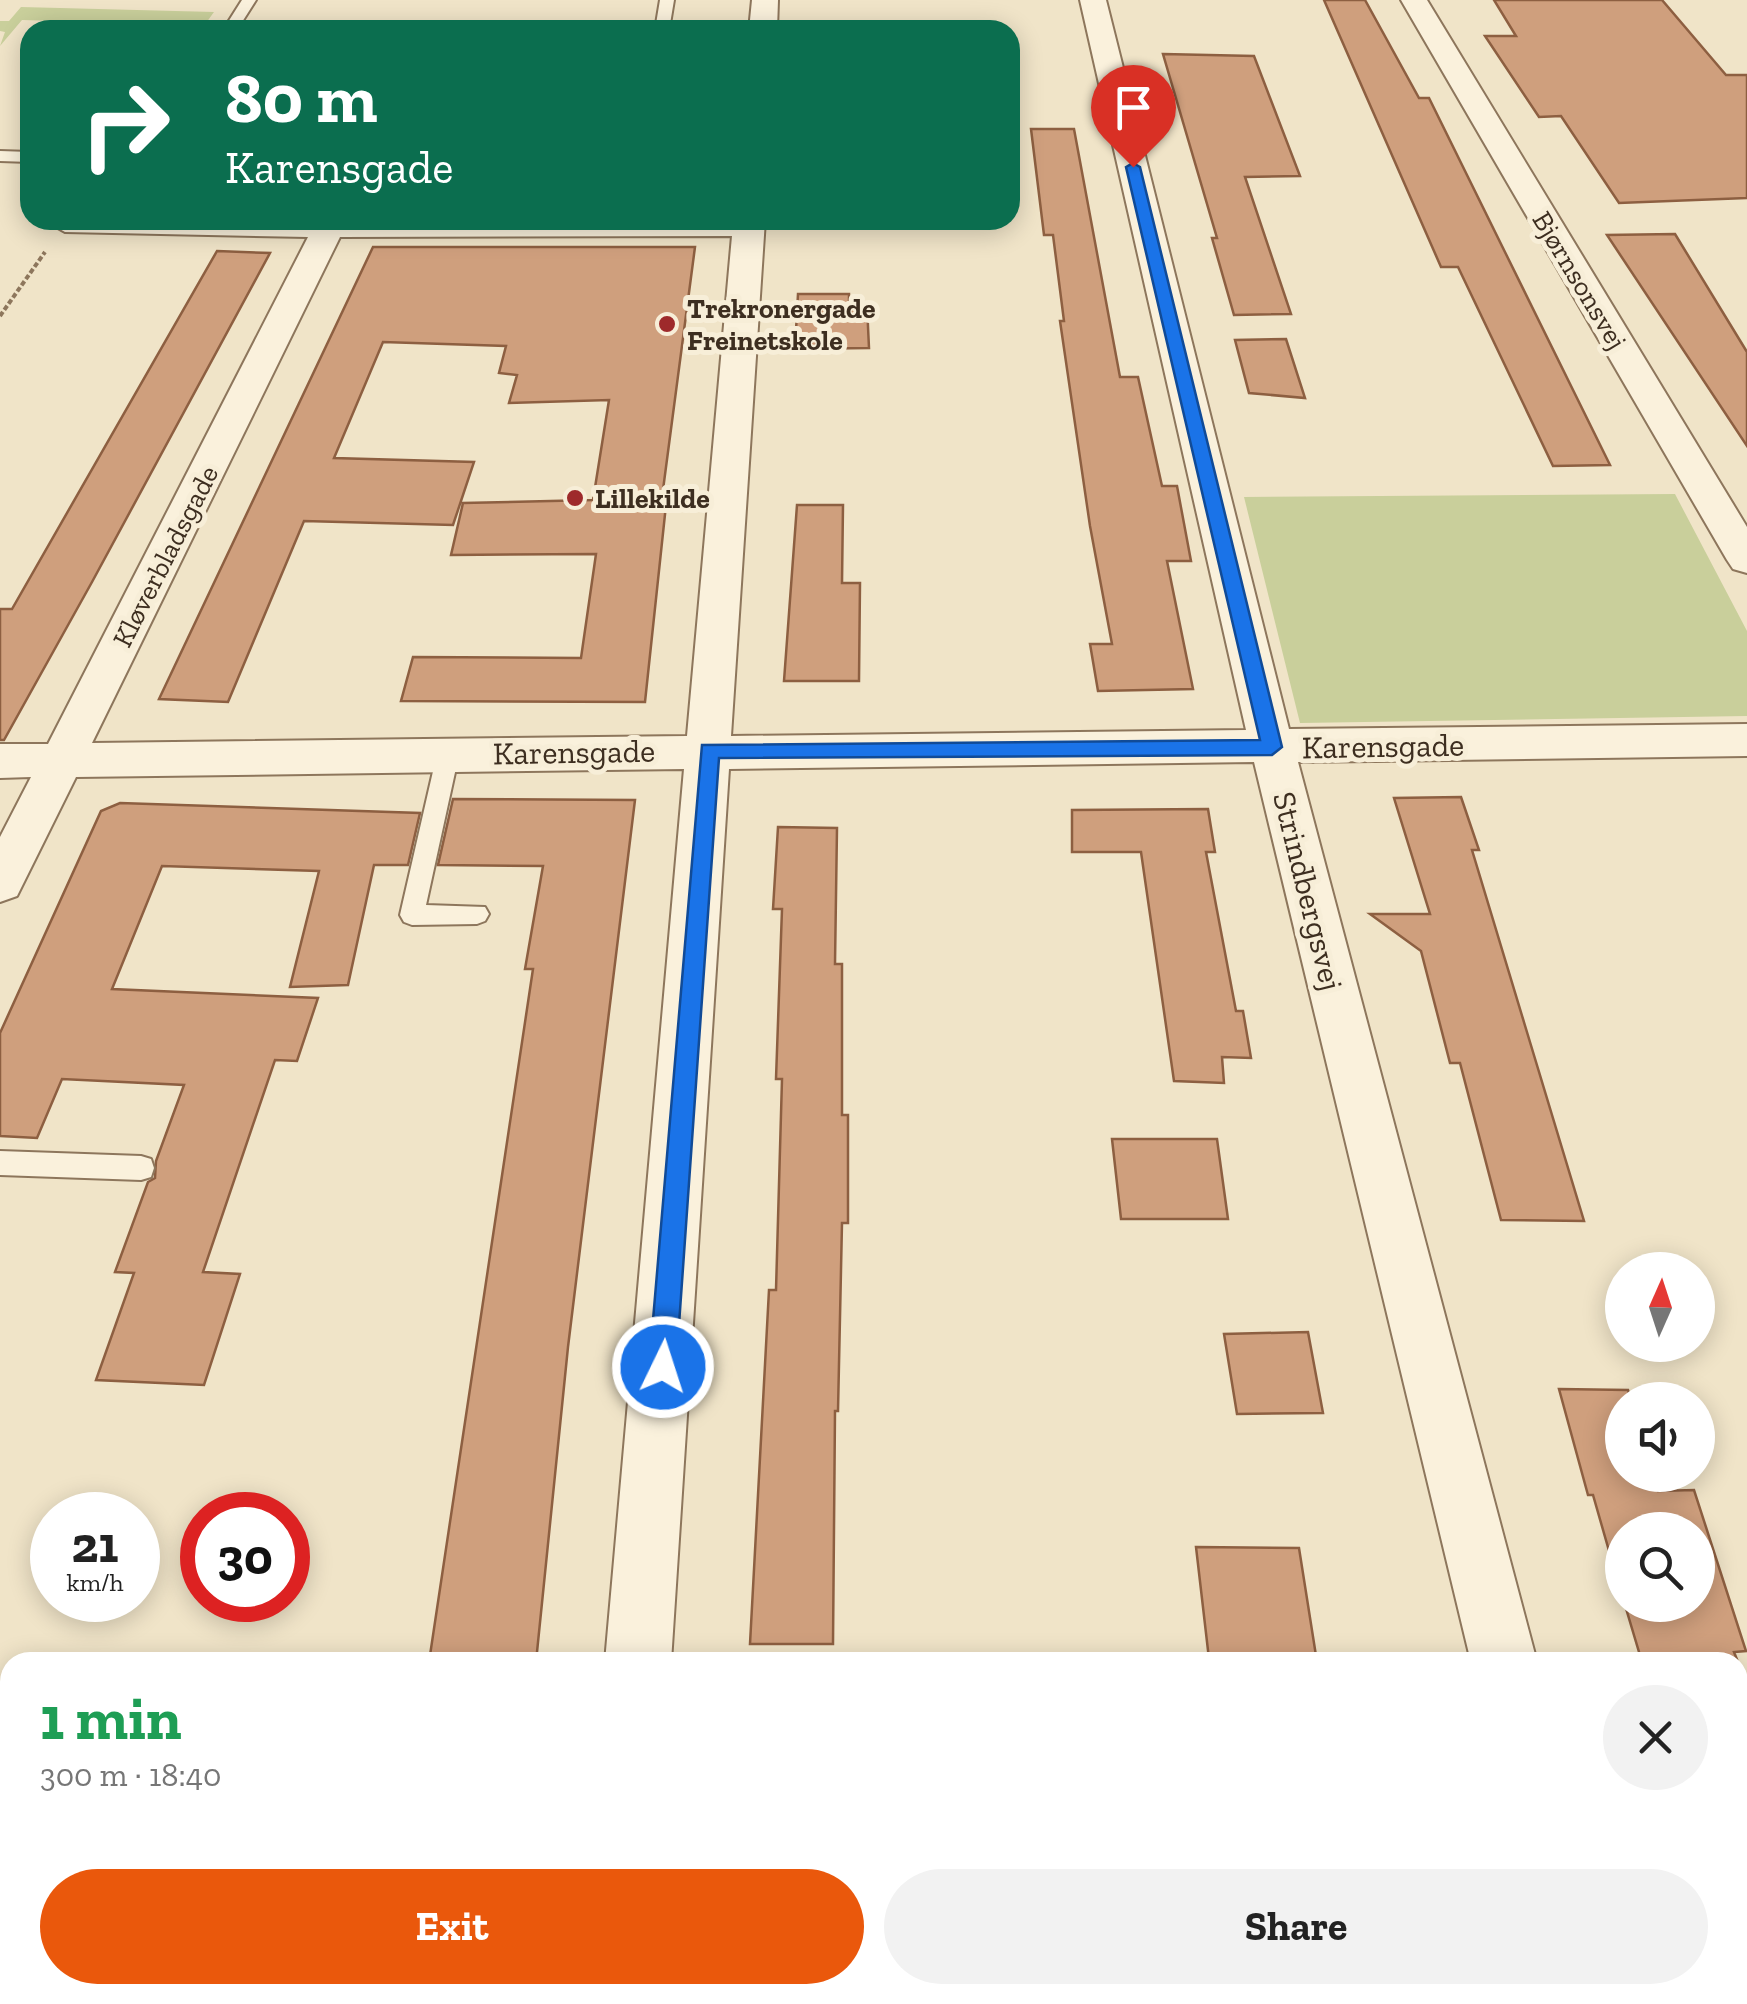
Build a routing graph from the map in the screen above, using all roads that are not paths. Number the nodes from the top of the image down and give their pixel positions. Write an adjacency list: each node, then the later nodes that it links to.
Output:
1 (1093, 0): 7 (street, Strindbergsvej)
2 (1414, 0): 5 (street, Bjørnsonsvej)
3 (328, 230): 10 (street, Kløverbladsgade)
4 (748, 230): 8 (street)
5 (1747, 560)
6 (1747, 740): 7 (street, Karensgade)
7 (1272, 747): 8 (street, Karensgade); 17 (street, Strindbergsvej)
8 (710, 751): 9 (street, Karensgade); 16 (street)
9 (448, 754): 10 (street, Karensgade); 13 (lane)
10 (64, 760): 11 (street, Karensgade); 12 (street, Kløverbladsgade)
11 (0, 761)
12 (0, 883)
13 (478, 914)
14 (0, 1162): 15 (lane)
15 (141, 1168)
16 (639, 1652)
17 (1501, 1652)

